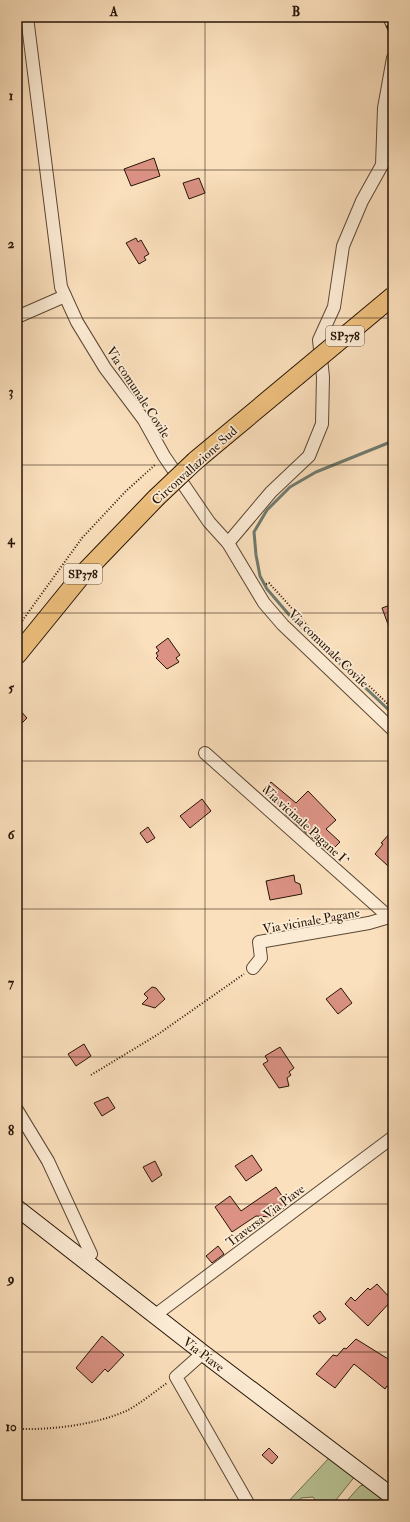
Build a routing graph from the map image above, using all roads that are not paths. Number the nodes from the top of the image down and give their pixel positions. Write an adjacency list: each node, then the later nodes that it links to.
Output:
1 (27, 17): 3 (street, Via comunale Covile)
2 (393, 58): 6 (street)
3 (65, 296): 5 (street); 6 (street, Via comunale Covile)
4 (393, 296): 7 (main road, Circonvallazione Sud / SP378, bridge)
5 (17, 317)
6 (228, 543): 8 (street, Via comunale Covile)
7 (17, 655)
8 (393, 730)
9 (205, 753): 10 (street, Via vicinale Pagane I^)
10 (391, 917): 11 (street, Via vicinale Pagane)
11 (253, 968)
12 (17, 1110): 15 (street)
13 (393, 1137): 16 (street, Traversa Via Piave)
14 (17, 1208): 15 (street, Via Piave)
15 (86, 1260): 16 (street, Via Piave)
16 (154, 1316): 17 (street, Via Piave)
17 (203, 1353): 18 (street, Via Piave); 19 (street)
18 (393, 1497)
19 (249, 1505)

